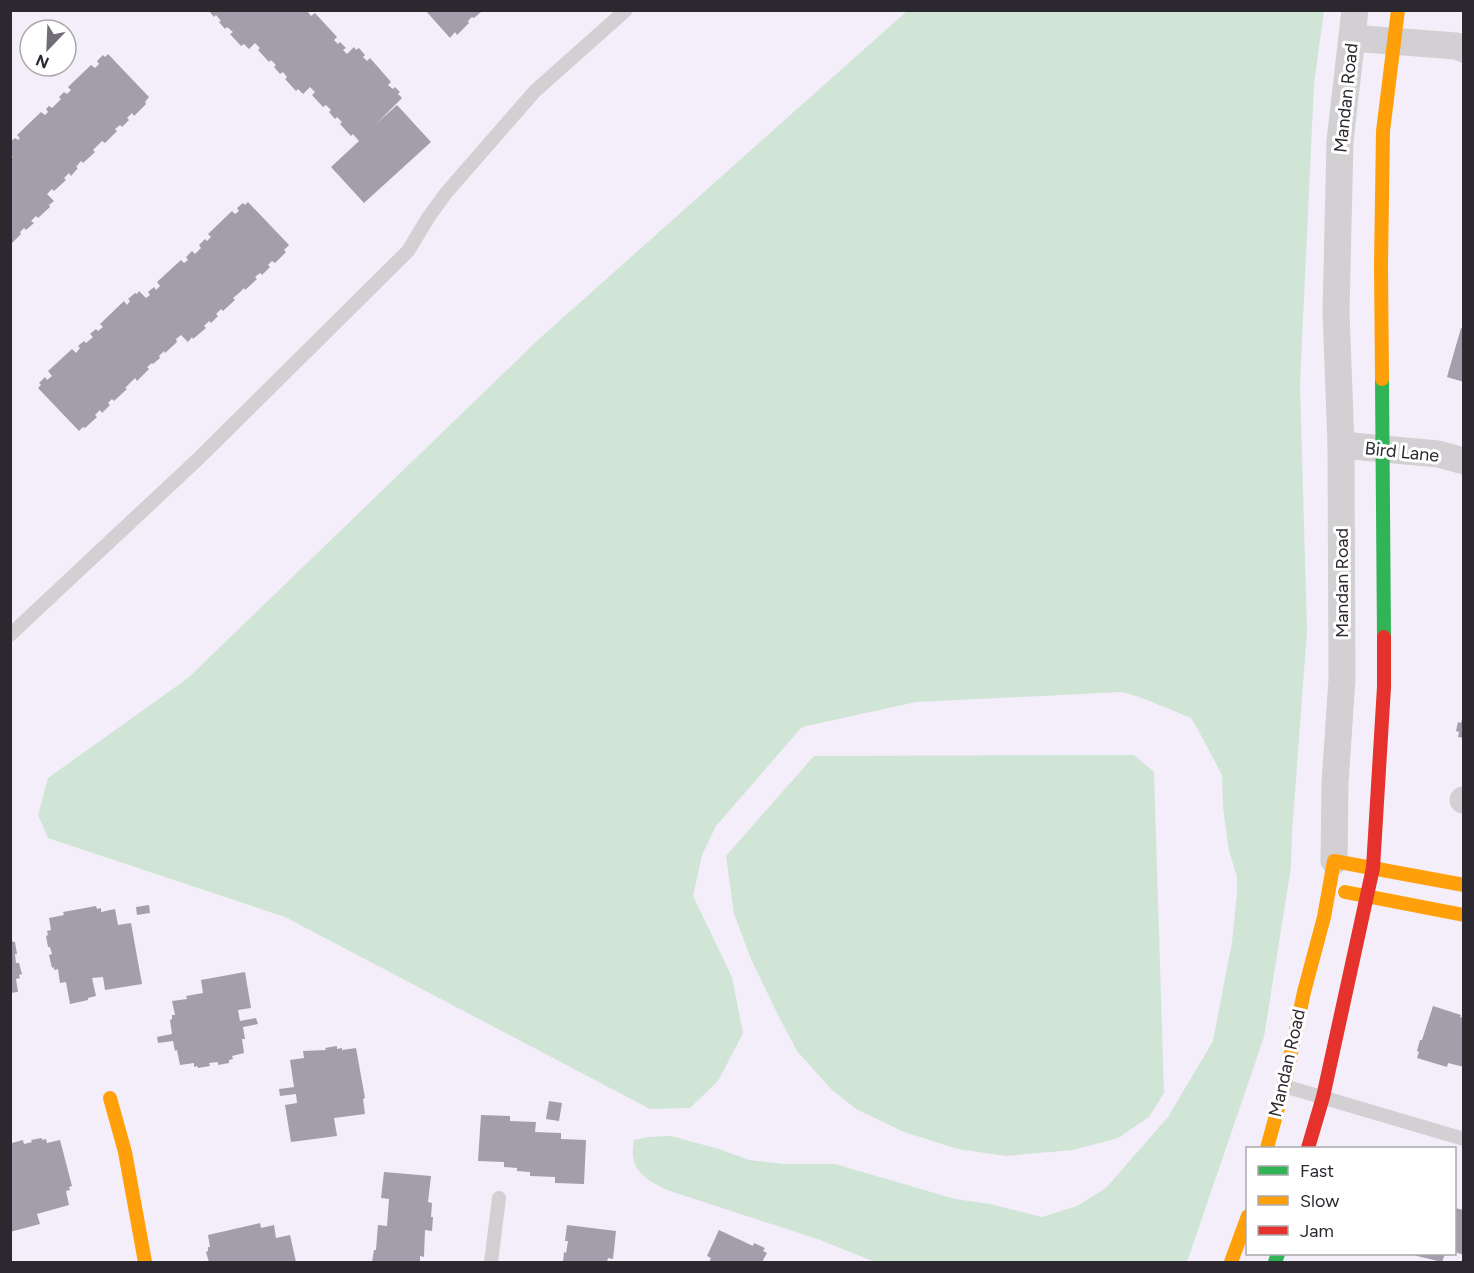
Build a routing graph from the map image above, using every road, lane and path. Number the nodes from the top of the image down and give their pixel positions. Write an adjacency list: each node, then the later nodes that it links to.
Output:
1 (626, 10): 10 (lane)
2 (1355, 10): 4 (street, Mandan Road)
3 (1398, 10): 5 (street)
4 (1352, 39): 5 (street); 7 (street, Mandan Road)
5 (1394, 41): 6 (street); 8 (street)
6 (1464, 49)
7 (1341, 445): 8 (street, Bird Lane); 11 (street, Mandan Road)
8 (1382, 449): 9 (street, Bird Lane); 12 (street)
9 (1464, 461)
10 (10, 635)
11 (1334, 861): 12 (street); 14 (street, Mandan Road)
12 (1373, 868): 13 (street); 15 (street)
13 (1464, 885)
14 (1328, 889): 15 (street); 17 (street, Mandan Road)
15 (1367, 896): 16 (street); 18 (street)
16 (1464, 915)
17 (1284, 1086): 18 (lane); 21 (street, Mandan Road)
18 (1323, 1097): 20 (lane); 22 (street)
19 (110, 1098): 25 (street)
20 (1464, 1139)
21 (1268, 1147)
22 (1309, 1147)
23 (499, 1198): 26 (lane)
24 (1246, 1222): 27 (street)
25 (145, 1263)
26 (491, 1263)
27 (1231, 1263)

